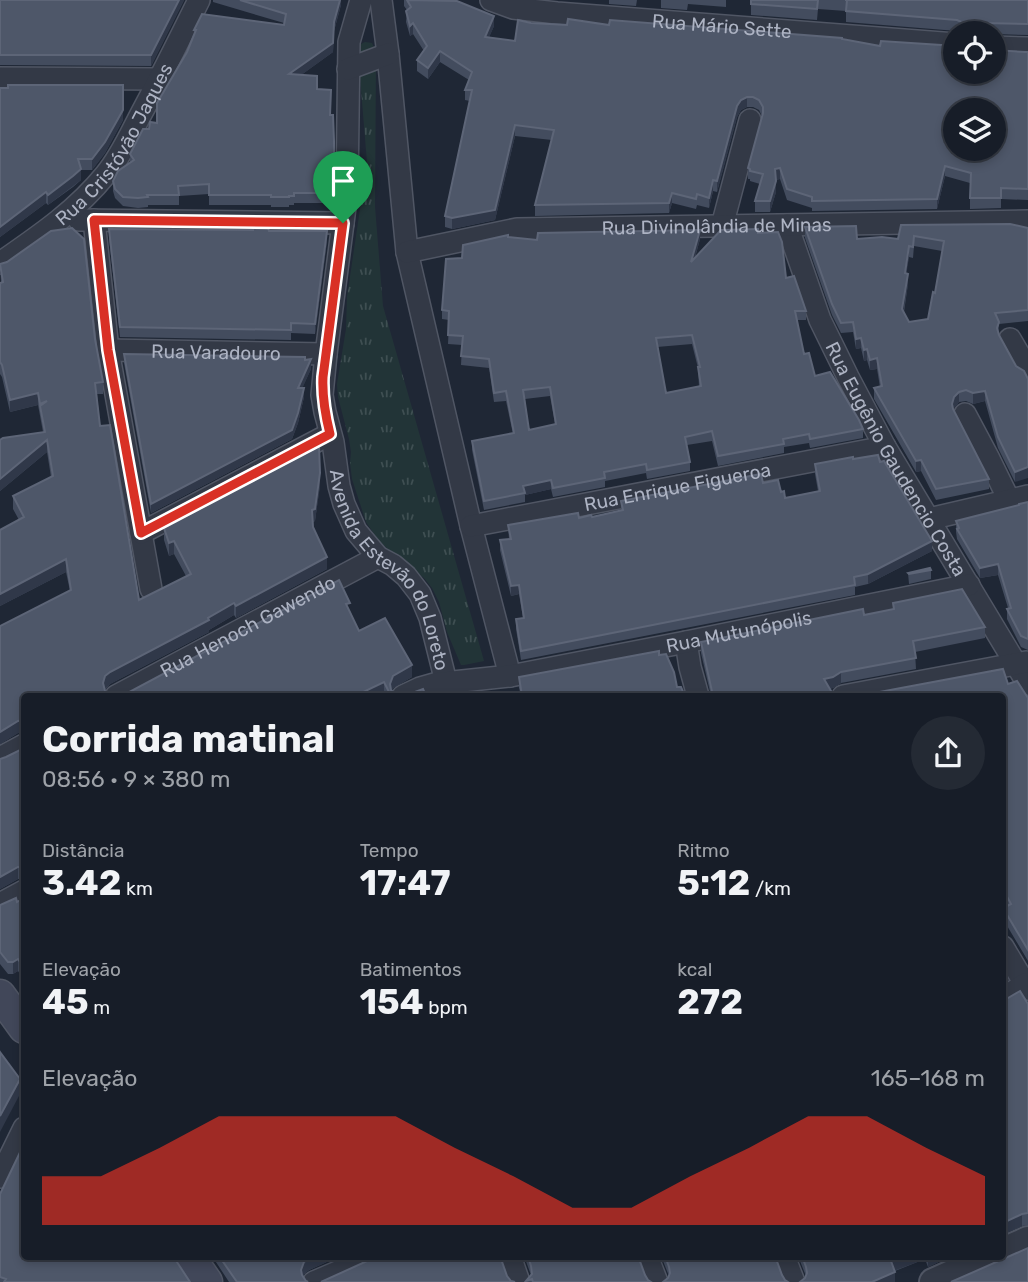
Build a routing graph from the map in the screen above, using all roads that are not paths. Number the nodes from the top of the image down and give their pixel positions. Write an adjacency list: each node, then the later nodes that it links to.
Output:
1 (199, 0): 11 (street, Rua Cristóvão Jaques)
2 (361, 0): 9 (street, Avenida Estevão do Loreto)
3 (381, 0): 8 (street)
4 (491, 0): 5 (street, Rua Mário Sette)
5 (943, 43)
6 (1006, 47): 7 (street)
7 (1028, 48)
8 (388, 54): 9 (street); 19 (street)
9 (348, 69): 16 (street, Avenida Estevão do Loreto)
10 (0, 78): 11 (street)
11 (160, 79): 13 (street, Rua Cristóvão Jaques)
12 (750, 120): 18 (street)
13 (62, 219): 14 (street); 20 (street, Rua Cristóvão Jaques)
14 (94, 220): 16 (street); 22 (street)
15 (1028, 220): 17 (street, Rua Divinolândia de Minas)
16 (343, 223): 23 (street, Avenida Estevão do Loreto)
17 (787, 225): 18 (street, Rua Divinolândia de Minas); 27 (street, Rua Eugênio Gaudencio Costa)
18 (722, 226): 19 (street, Rua Divinolândia de Minas)
19 (407, 252): 30 (street)
20 (0, 263)
21 (1010, 340): 24 (street)
22 (108, 350): 23 (street, Rua Varadouro); 31 (street)
23 (326, 354): 26 (street, Avenida Estevão do Loreto)
24 (1028, 370)
25 (965, 414): 28 (street)
26 (330, 434): 31 (street); 32 (street, Avenida Estevão do Loreto)
27 (885, 447): 29 (street, Rua Eugênio Gaudencio Costa); 30 (street, Rua Enrique Figueroa)
28 (1018, 498): 29 (street)
29 (929, 519): 33 (street, Rua Eugênio Gaudencio Costa)
30 (471, 526): 37 (street)
31 (141, 533): 34 (street)
32 (378, 557): 38 (street, Avenida Estevão do Loreto); 40 (street, Rua Henoch Gawendo)
33 (969, 585): 35 (street, Rua Mutunópolis); 36 (street, Rua Eugênio Gaudencio Costa)
34 (151, 589)
35 (686, 642): 37 (street, Rua Mutunópolis); 42 (street)
36 (1022, 663): 39 (street, Rua Eugênio Gaudencio Costa); 43 (street)
37 (510, 676): 38 (street, Rua Mutunópolis)
38 (446, 682): 41 (street, Rua Mutunópolis)
39 (1028, 684)
40 (122, 693)
41 (410, 693)
42 (697, 693)
43 (867, 693)
44 (21, 747): 45 (street)
45 (0, 758)
46 (21, 893): 47 (street)
47 (0, 904)
48 (1006, 952): 49 (street)
49 (1027, 987): 50 (street)
50 (1006, 997)
51 (21, 1134): 52 (street)
52 (0, 1177)
53 (1028, 1240): 54 (street)
54 (1006, 1250)
55 (192, 1260): 61 (main road)
56 (366, 1260): 62 (street)
57 (511, 1260): 63 (street)
58 (649, 1260): 64 (street)
59 (786, 1260): 65 (street)
60 (982, 1260): 66 (street)
61 (207, 1282)
62 (314, 1282)
63 (519, 1282)
64 (657, 1282)
65 (794, 1282)
66 (933, 1282)

